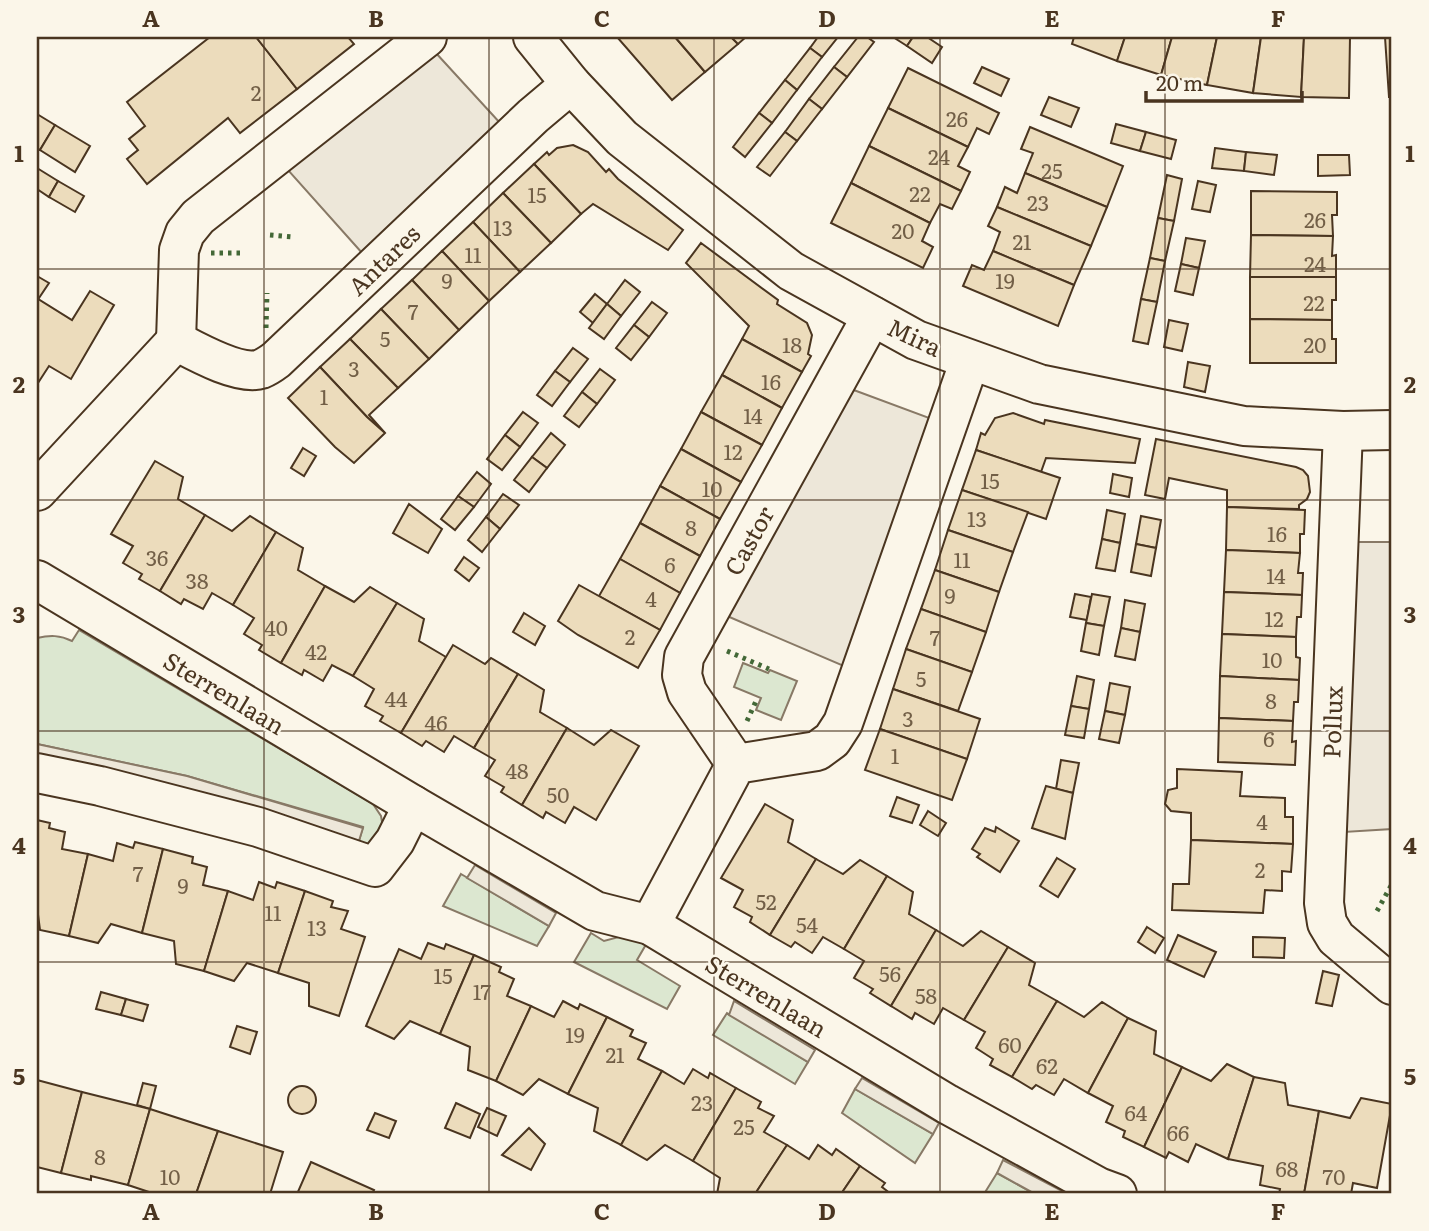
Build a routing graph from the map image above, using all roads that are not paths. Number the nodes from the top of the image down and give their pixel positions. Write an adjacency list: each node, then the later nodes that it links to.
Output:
1 (427, 37): 5 (street)
2 (533, 37): 3 (street, Mira)
3 (571, 84): 4 (street, Mira); 5 (street, Antares)
4 (872, 316): 6 (street, Mira); 11 (street, Castor)
5 (176, 341): 9 (street)
6 (970, 360): 8 (street, Mira); 11 (street)
7 (1392, 430): 8 (street, Mira)
8 (1343, 431): 15 (street, Pollux)
9 (37, 491)
10 (37, 580): 13 (street, Sterrenlaan)
11 (736, 764): 14 (street)
12 (37, 774): 13 (street)
13 (413, 805): 14 (street, Sterrenlaan)
14 (650, 925): 16 (street, Sterrenlaan)
15 (1392, 985)
16 (1117, 1194)

